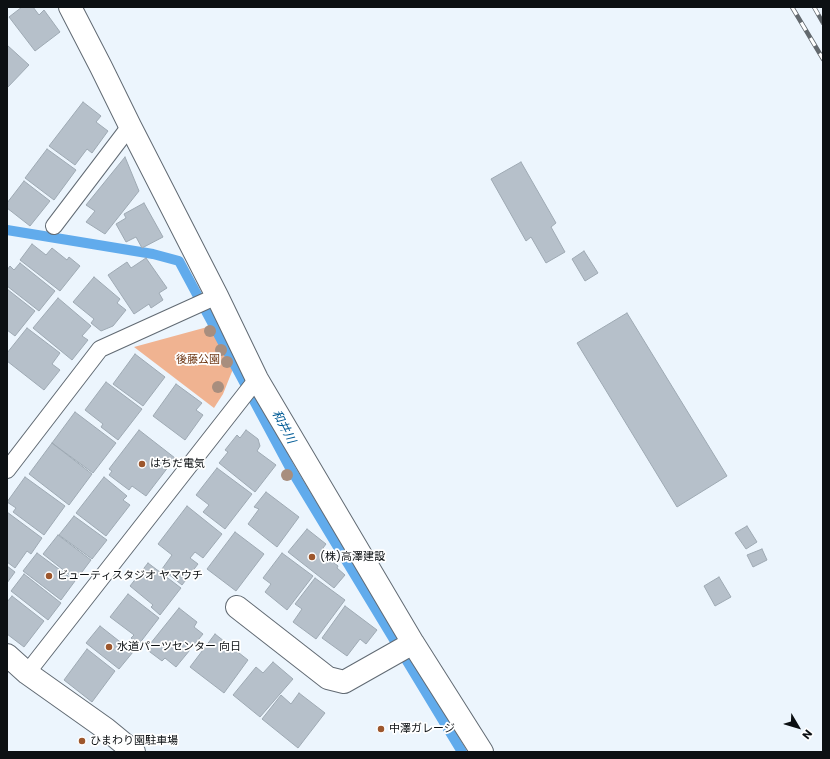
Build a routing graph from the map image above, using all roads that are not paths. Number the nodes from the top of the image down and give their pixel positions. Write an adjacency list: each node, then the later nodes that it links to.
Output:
1 (70, 7): 2 (street)
2 (130, 126): 3 (lane); 4 (street)
3 (54, 226)
4 (216, 296): 5 (street); 6 (lane)
5 (257, 378): 8 (street); 10 (lane)
6 (7, 470)
7 (237, 607): 8 (street)
8 (413, 643): 12 (street)
9 (7, 655): 10 (street)
10 (27, 673): 11 (street)
11 (134, 752)
12 (482, 752)

